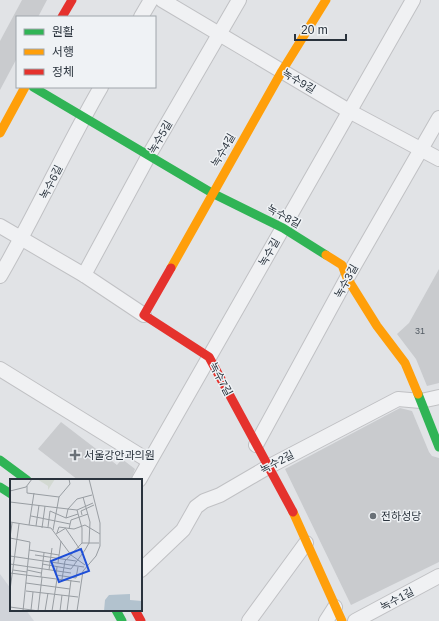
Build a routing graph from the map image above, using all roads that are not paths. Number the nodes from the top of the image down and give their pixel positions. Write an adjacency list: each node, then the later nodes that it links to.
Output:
1 (72, 0): 7 (street)
2 (151, 0): 8 (street)
3 (239, 0): 9 (street, 녹수5길)
4 (326, 0): 10 (street, 녹수4길)
5 (413, 0): 14 (street, 녹수길)
6 (164, 1): 9 (street, 녹수9길)
7 (63, 16)
8 (142, 16)
9 (219, 34): 10 (street, 녹수9길); 19 (street, 녹수5길)
10 (282, 71): 14 (street, 녹수9길); 21 (street, 녹수4길)
11 (24, 88): 17 (street)
12 (35, 88): 15 (street, 녹수8길)
13 (100, 88): 15 (street, 녹수6길)
14 (349, 111): 18 (street, 녹수9길); 23 (street, 녹수길)
15 (84, 117): 19 (street, 녹수8길); 24 (street, 녹수6길)
16 (439, 118): 18 (street, 녹수3길)
17 (0, 133)
18 (421, 150): 20 (street, 녹수9길); 27 (street, 녹수3길)
19 (149, 155): 21 (street, 녹수8길); 25 (street, 녹수5길)
20 (439, 159)
21 (212, 193): 23 (street, 녹수8길); 28 (street, 녹수4길)
22 (0, 226): 24 (street, 녹수7길)
23 (283, 228): 27 (street, 녹수8길); 29 (street, 녹수길)
24 (21, 239): 25 (street, 녹수7길); 26 (street, 녹수6길)
25 (84, 275): 28 (street, 녹수7길)
26 (0, 276)
27 (348, 278): 32 (street, 녹수8길); 33 (street, 녹수3길)
28 (144, 315): 29 (street, 녹수7길)
29 (209, 357): 33 (street, 녹수7길); 36 (street, 녹수길)
30 (0, 369): 36 (street)
31 (439, 397): 32 (street, 녹수2길)
32 (421, 401): 34 (street, 녹수8길); 37 (street, 녹수2길)
33 (256, 445): 37 (street, 녹수7길)
34 (439, 447)
35 (0, 460): 38 (street)
36 (149, 462): 39 (street, 녹수길)
37 (268, 466): 42 (street, 녹수7길); 43 (street, 녹수2길)
38 (26, 479)
39 (140, 479)
40 (0, 487): 41 (street)
41 (10, 493)
42 (306, 543): 45 (street, 녹수7길); 50 (street)
43 (142, 569)
44 (439, 576): 53 (street, 녹수1길)
45 (336, 607): 51 (street); 52 (street, 녹수7길)
46 (117, 611): 48 (street)
47 (136, 611): 49 (street)
48 (122, 621)
49 (141, 621)
50 (249, 621)
51 (326, 621)
52 (342, 621)
53 (355, 621)

